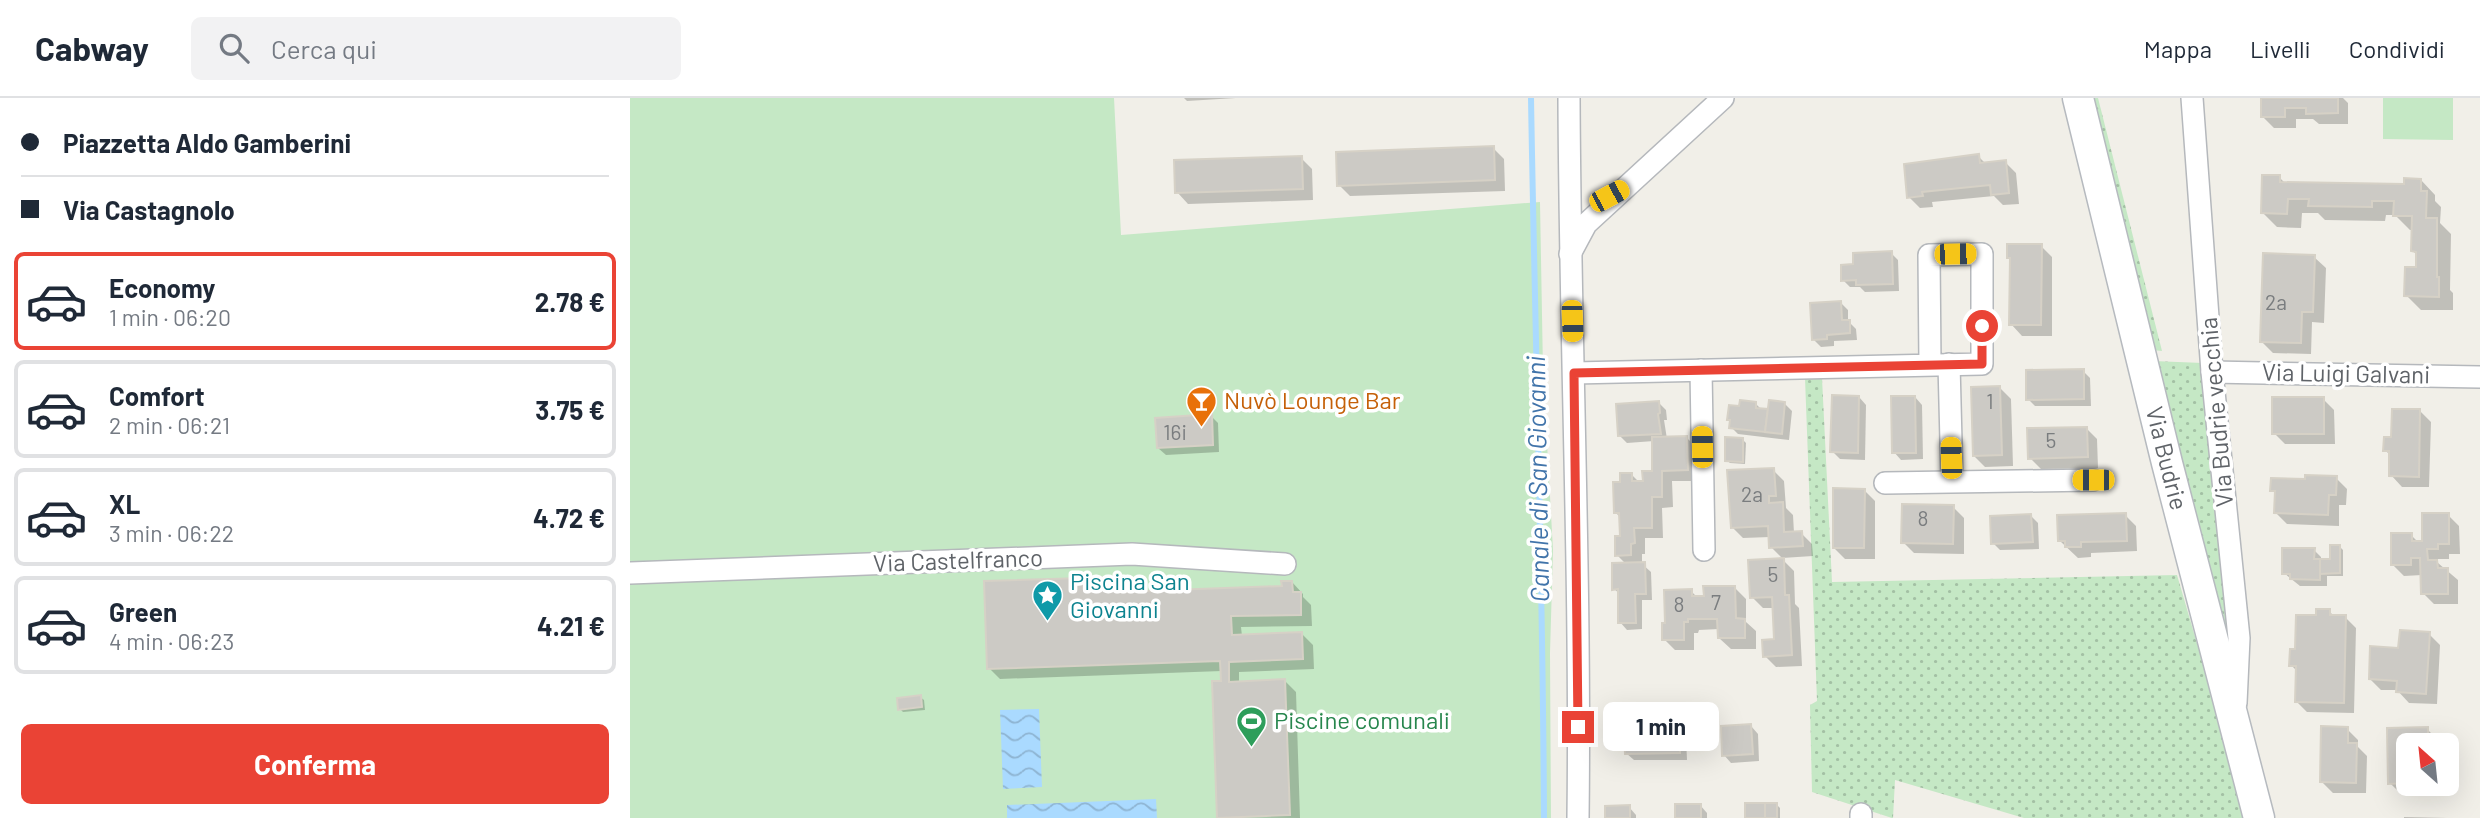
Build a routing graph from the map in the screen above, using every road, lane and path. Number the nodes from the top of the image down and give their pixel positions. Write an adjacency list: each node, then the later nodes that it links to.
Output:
1 (1569, 98): 5 (street)
2 (1723, 98): 6 (street)
3 (2078, 98): 19 (main road, Via Budrie)
4 (2192, 98): 10 (street, Via Budrie vecchia)
5 (1569, 177): 6 (street); 7 (street)
6 (1622, 190): 7 (street)
7 (1569, 256): 11 (street)
8 (1939, 365): 8 (street); 9 (street); 14 (street)
9 (1700, 370): 11 (street); 16 (street)
10 (2213, 372): 12 (street, Via Luigi Galvani); 19 (street, Via Budrie vecchia)
11 (1574, 373): 20 (street)
12 (2480, 377)
13 (2093, 480): 14 (street)
14 (1952, 481): 15 (street)
15 (1885, 484)
16 (1704, 550)
17 (1285, 564): 18 (street, Via Castelfranco)
18 (630, 573)
19 (2235, 725): 21 (main road, Via Budrie)
20 (1578, 818)
21 (2259, 818)

